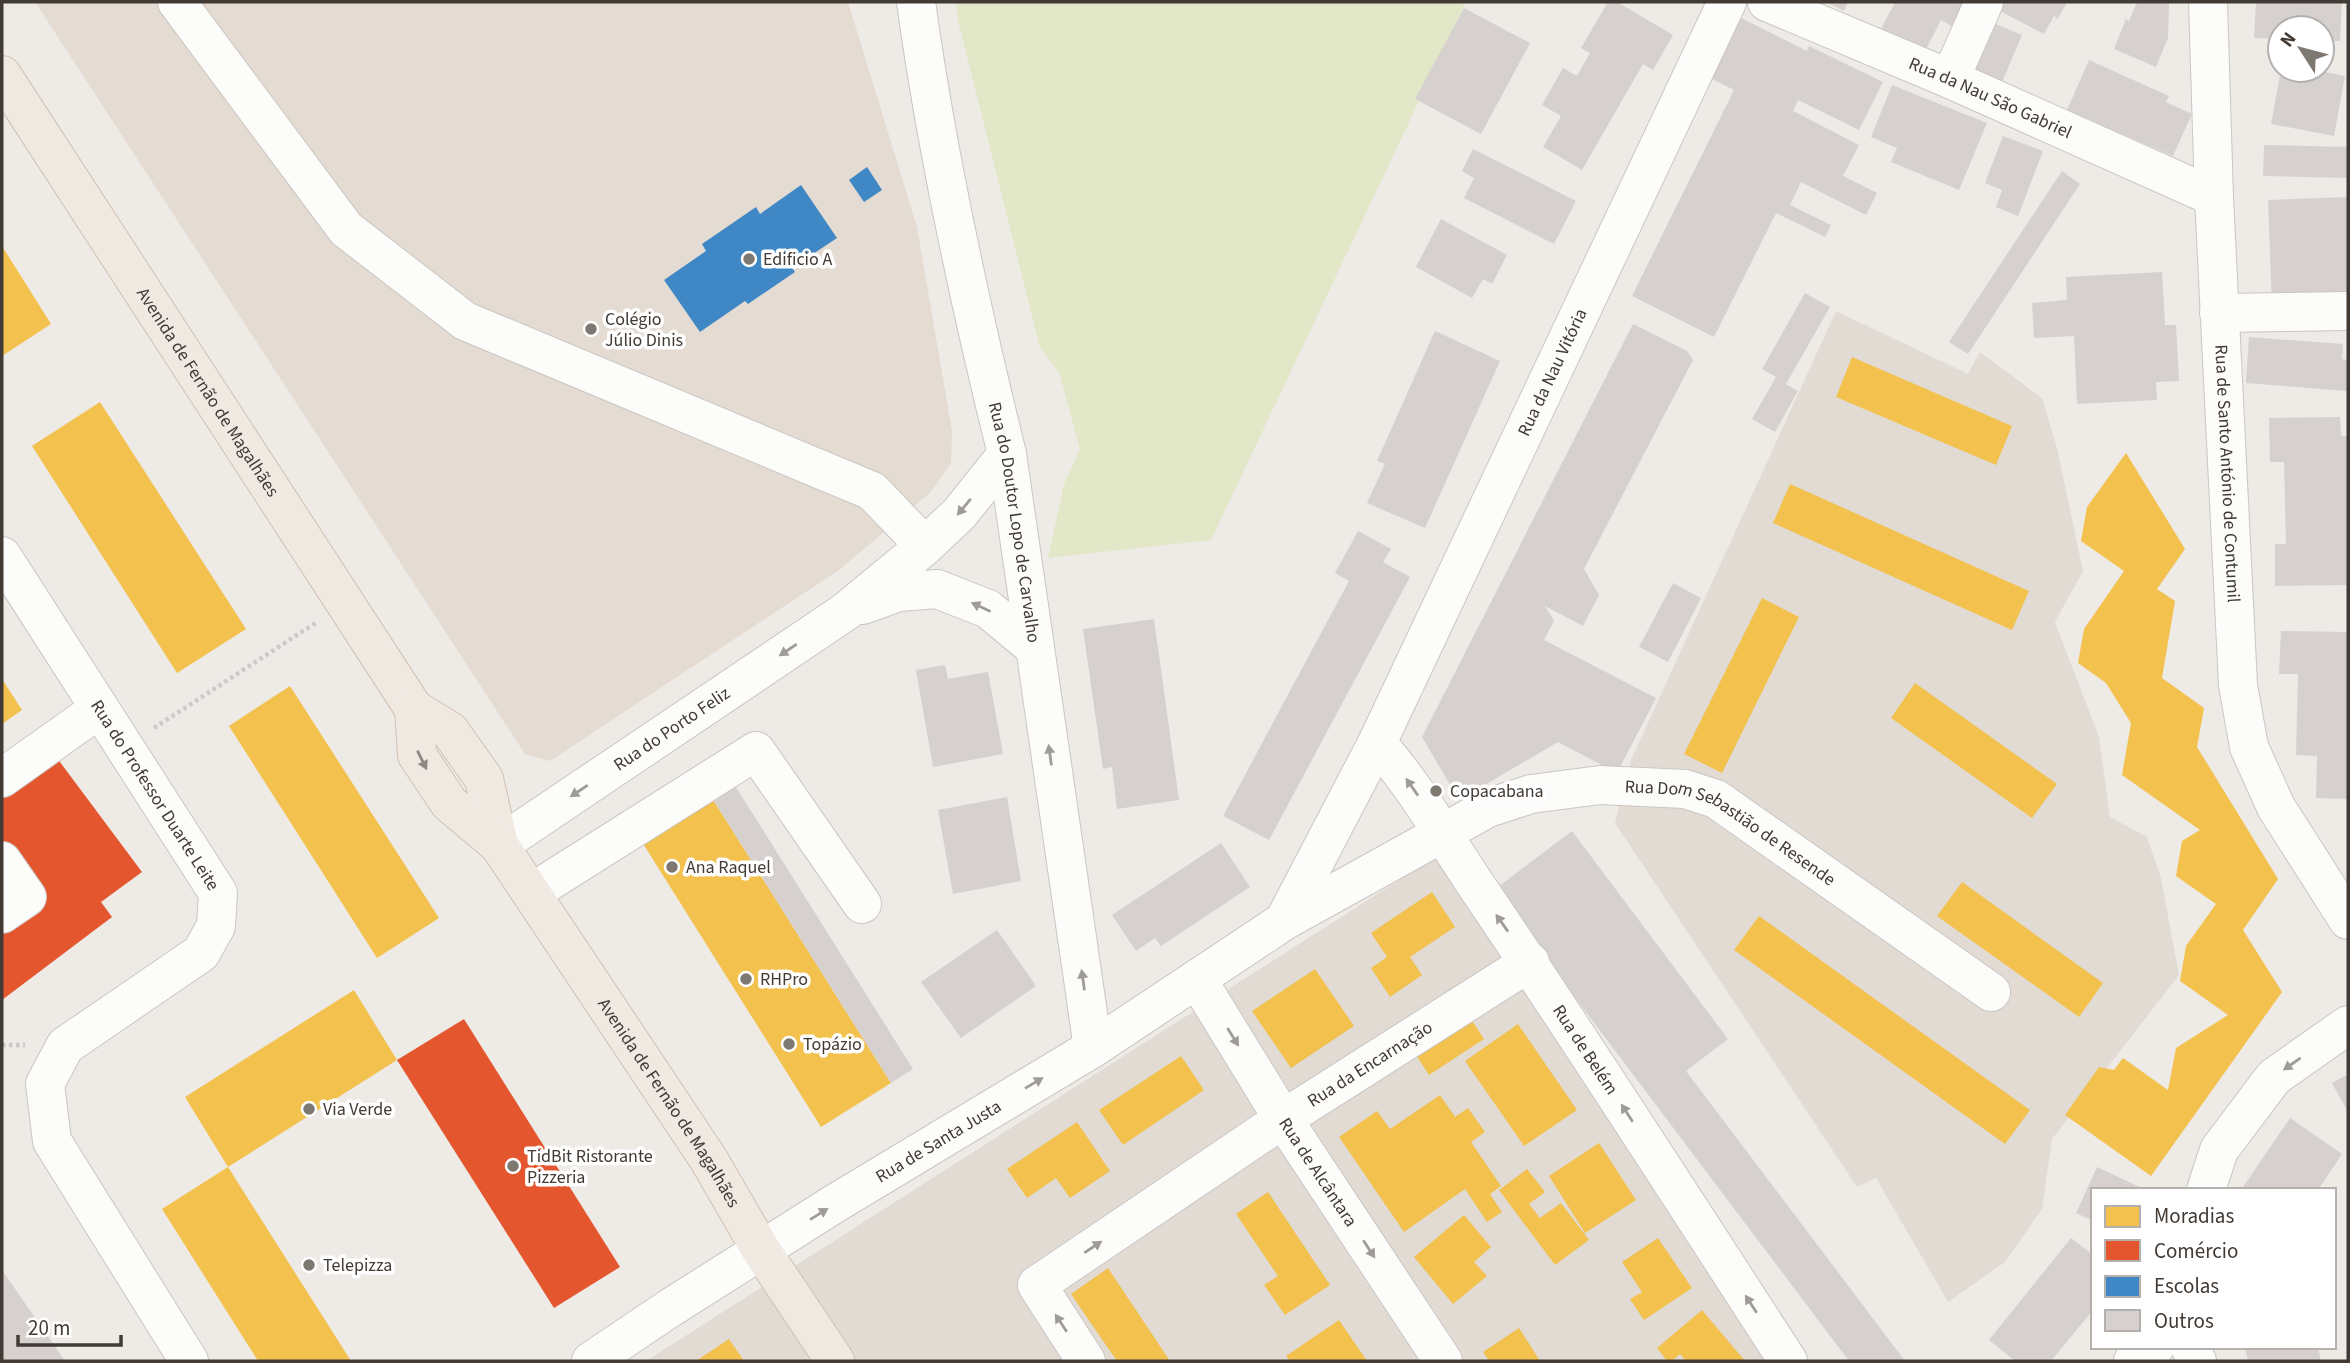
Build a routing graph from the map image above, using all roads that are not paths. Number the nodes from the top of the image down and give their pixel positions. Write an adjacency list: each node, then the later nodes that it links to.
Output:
1 (177, 2): 13 (street)
2 (916, 2): 12 (street, Rua do Doutor Lopo de Carvalho)
3 (1727, 2): 18 (street, Rua da Nau Vitória)
4 (1767, 2): 8 (street, Rua da Nau São Gabriel)
5 (1984, 2): 8 (street)
6 (2208, 2): 9 (street, Rua de Santo António de Contumil)
7 (2, 75): 21 (main road, Avenida de Fernão de Magalhães)
8 (1950, 79): 9 (street, Rua da Nau São Gabriel)
9 (2214, 197): 11 (street, Rua de Santo António de Contumil)
10 (2348, 311): 11 (street)
11 (2219, 313): 26 (street, Rua de Santo António de Contumil)
12 (1007, 454): 13 (street, Rua do Porto Feliz, one-way to 13); 16 (street, Rua do Doutor Lopo de Carvalho)
13 (925, 546): 15 (street, Rua do Porto Feliz)
14 (2, 556): 17 (street, Rua do Professor Duarte Leite)
15 (845, 612): 16 (street, Rua do Porto Feliz, one-way to 15); 21 (street, Rua do Porto Feliz, one-way to 21)
16 (1035, 648): 32 (street, Rua do Doutor Lopo de Carvalho, one-way to 16)
17 (99, 709): 19 (street); 37 (street, Rua do Professor Duarte Leite)
18 (1377, 743): 20 (street, Rua de Belém, one-way to 18); 27 (street, Rua de Santa Justa)
19 (2, 778)
20 (1443, 833): 27 (street, Rua de Santa Justa); 28 (street, Rua de Belém, one-way to 20); 30 (street, Rua Dom Sebastião de Resende)
21 (499, 845): 23 (main road, Avenida de Fernão de Magalhães)
22 (2, 861): 25 (street)
23 (531, 893): 24 (street); 35 (main road, Avenida de Fernão de Magalhães)
24 (862, 904)
25 (2, 914)
26 (2348, 920)
27 (1284, 921): 29 (street, Rua de Santa Justa)
28 (1530, 962): 33 (street, Rua da Encarnação); 42 (street, Rua de Belém, one-way to 28)
29 (1197, 979): 32 (street, Rua de Santa Justa); 33 (street, Rua de Alcântara, one-way to 33)
30 (1991, 992)
31 (2348, 1025): 34 (street, one-way to 34)
32 (1093, 1048): 35 (street, Rua de Santa Justa, one-way to 32)
33 (1283, 1119): 40 (street, Rua da Encarnação, one-way to 33); 41 (street, Rua de Alcântara, one-way to 41)
34 (2207, 1188)
35 (761, 1250): 38 (street, Rua de Santa Justa); 39 (main road, Avenida de Fernão de Magalhães)
36 (2152, 1349): 43 (street)
37 (189, 1361)
38 (591, 1361)
39 (835, 1361)
40 (1086, 1361)
41 (1443, 1361)
42 (1788, 1361)
43 (2133, 1361)

